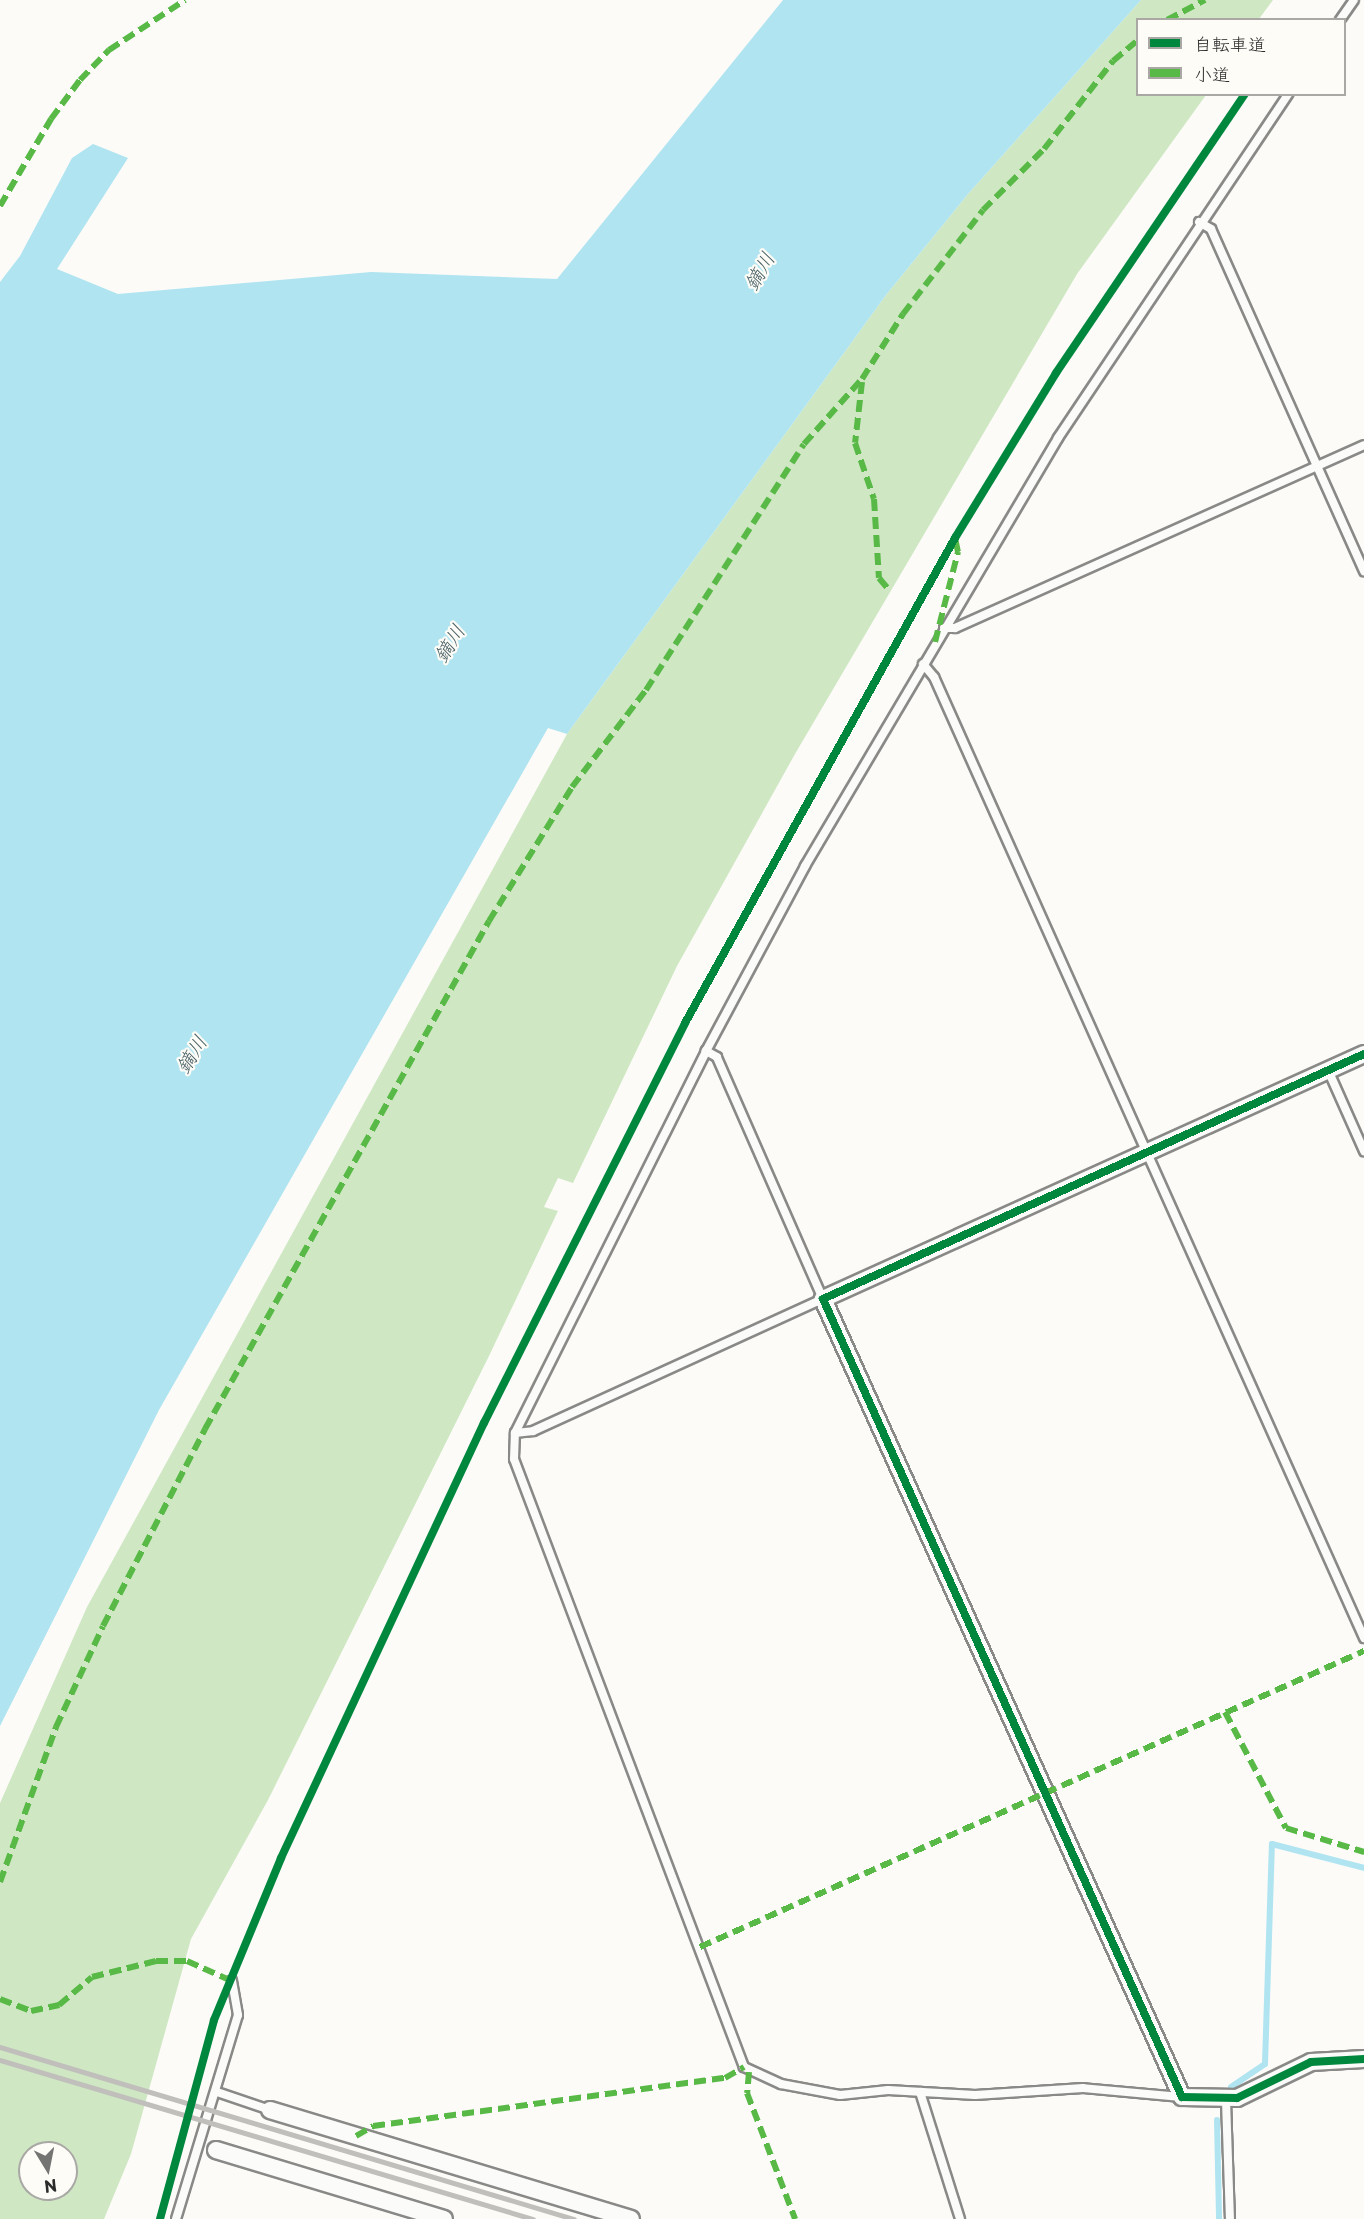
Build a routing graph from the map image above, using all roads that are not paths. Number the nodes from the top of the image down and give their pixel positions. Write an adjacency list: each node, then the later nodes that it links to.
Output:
1 (1354, 0): 2 (lane)
2 (1341, 18)
3 (1287, 96): 4 (lane)
4 (1199, 222): 6 (lane); 8 (lane)
5 (1364, 445): 6 (lane)
6 (1317, 466): 7 (lane); 8 (lane)
7 (1364, 571)
8 (944, 628): 9 (lane)
9 (923, 664): 10 (lane); 14 (lane)
10 (706, 1051): 15 (lane); 16 (lane)
11 (1364, 1054): 12 (street)
12 (1328, 1070): 13 (lane); 14 (street)
13 (1364, 1150)
14 (1143, 1153): 15 (street); 17 (lane)
15 (823, 1299): 16 (lane); 22 (street)
16 (515, 1433): 21 (lane)
17 (1364, 1638)
18 (232, 1981): 20 (lane)
19 (1364, 2059): 23 (street)
20 (217, 2092): 24 (lane); 26 (lane)
21 (920, 2092): 22 (lane); 29 (lane)
22 (1182, 2097): 23 (street)
23 (1226, 2100): 30 (lane)
24 (270, 2110): 28 (street)
25 (216, 2150): 27 (street)
26 (176, 2219)
27 (444, 2219)
28 (631, 2219)
29 (960, 2219)
30 (1230, 2219)

